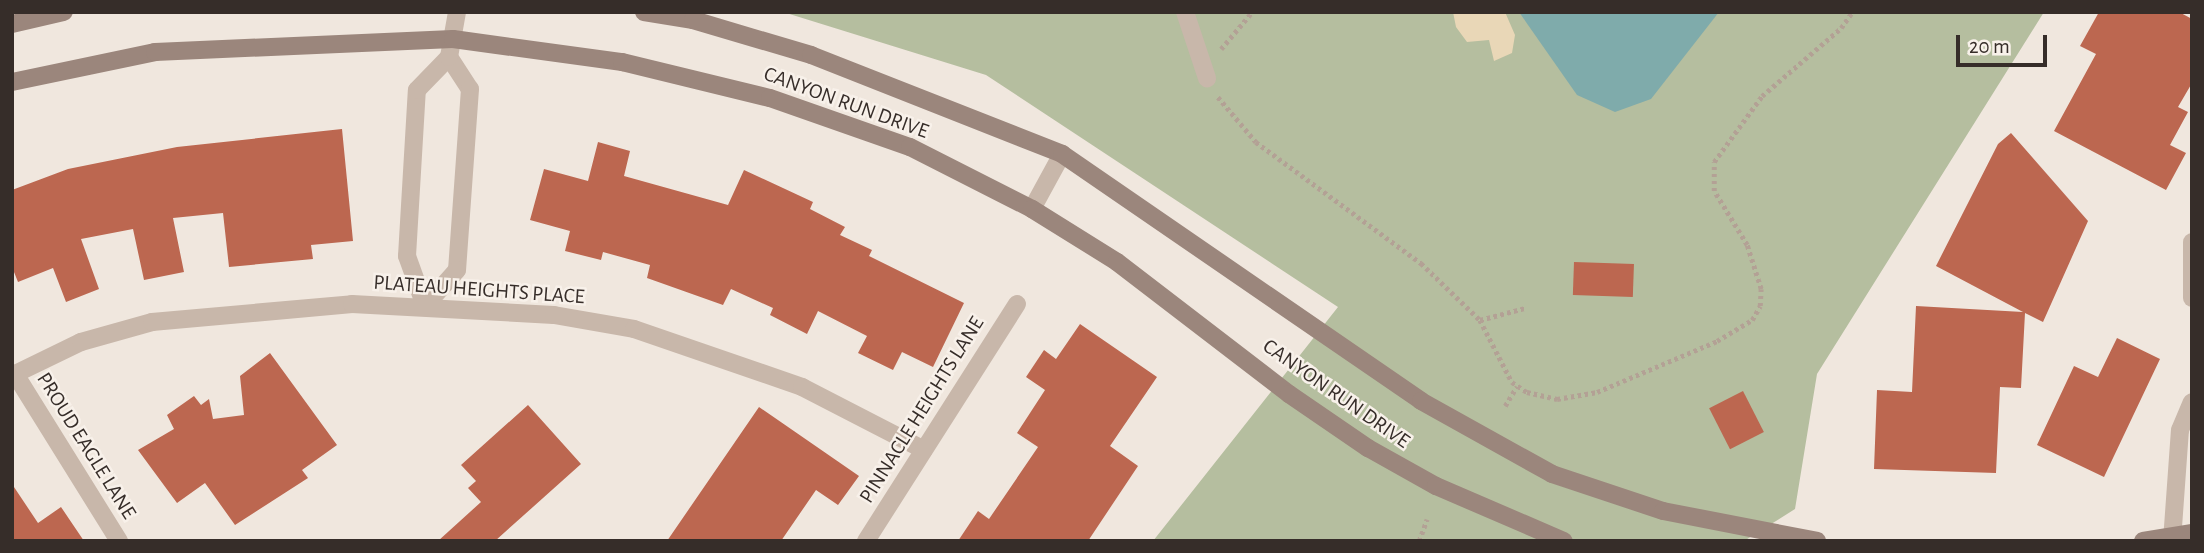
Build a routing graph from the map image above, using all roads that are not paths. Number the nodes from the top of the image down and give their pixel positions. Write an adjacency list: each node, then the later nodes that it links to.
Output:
1 (64, 12): 5 (street)
2 (457, 12): 6 (street)
3 (643, 12): 10 (street, CANYON RUN DRIVE)
4 (1185, 12): 8 (street)
5 (12, 24)
6 (453, 39): 7 (street); 9 (street, CANYON RUN DRIVE); 11 (street, CANYON RUN DRIVE)
7 (449, 57): 15 (street); 15 (street)
8 (1207, 78)
9 (12, 82)
10 (1062, 154): 11 (street); 24 (street, CANYON RUN DRIVE)
11 (1032, 209): 23 (street, CANYON RUN DRIVE)
12 (2192, 242): 13 (street)
13 (2192, 298)
14 (1017, 304): 19 (street, PINNACLE HEIGHTS LANE)
15 (425, 306): 16 (street, PLATEAU HEIGHTS PLACE); 19 (street, PLATEAU HEIGHTS PLACE)
16 (15, 374): 21 (street, PROUD EAGLE LANE)
17 (2192, 402): 18 (street)
18 (2186, 432): 20 (street)
19 (924, 450): 22 (street, PINNACLE HEIGHTS LANE)
20 (2179, 537): 25 (street)
21 (119, 541)
22 (866, 541)
23 (1564, 541)
24 (1817, 541)
25 (2143, 541)

